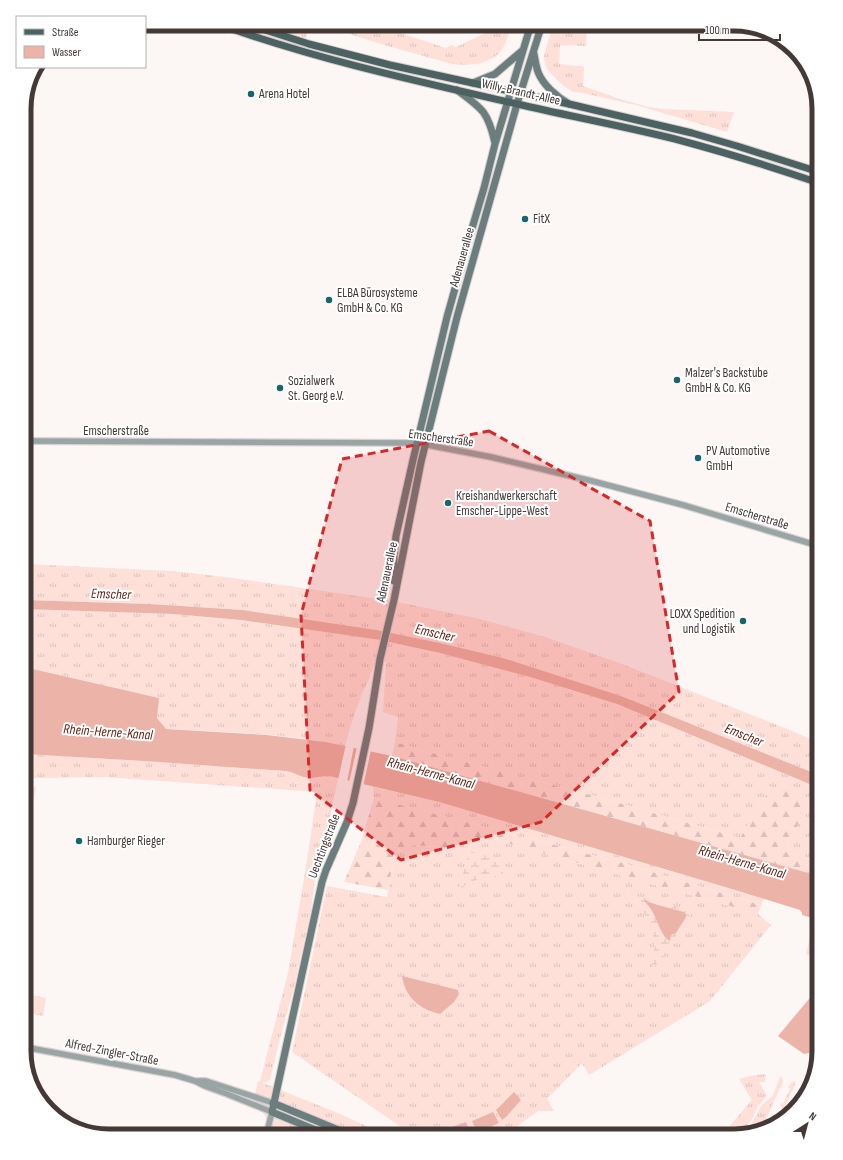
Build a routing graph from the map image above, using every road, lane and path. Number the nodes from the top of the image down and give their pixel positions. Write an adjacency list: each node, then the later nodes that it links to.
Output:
1 (239, 31): 8 (main road, Willy-Brandt-Allee)
2 (270, 31): 7 (main road, Willy-Brandt-Allee)
3 (529, 31): 5 (main road, Adenauerallee)
4 (540, 31): 6 (main road, Adenauerallee)
5 (523, 49): 7 (main road); 9 (main road, Adenauerallee)
6 (534, 52): 10 (main road, Adenauerallee); 13 (main road)
7 (473, 83): 9 (main road, Willy-Brandt-Allee)
8 (457, 90): 11 (main road, Willy-Brandt-Allee); 14 (main road)
9 (510, 91): 10 (main road, Willy-Brandt-Allee); 11 (main road, Adenauerallee)
10 (520, 94): 12 (main road, Adenauerallee); 13 (main road, Willy-Brandt-Allee)
11 (507, 101): 12 (main road, Willy-Brandt-Allee); 14 (main road, Adenauerallee)
12 (517, 104): 16 (main road, Willy-Brandt-Allee); 19 (main road, Adenauerallee)
13 (569, 104): 15 (main road, Willy-Brandt-Allee)
14 (495, 144): 18 (main road, Adenauerallee)
15 (812, 170)
16 (812, 181)
17 (31, 441): 18 (street, Emscherstraße)
18 (418, 443): 19 (street, Emscherstraße); 21 (main road, Adenauerallee)
19 (426, 445): 20 (street, Emscherstraße); 21 (main road, Adenauerallee)
20 (812, 544)
21 (391, 611): 24 (main road, Uechtingstraße)
22 (31, 1048): 23 (street, Alfred-Zingler-Straße)
23 (195, 1080): 24 (street, Alfred-Zingler-Straße); 25 (street, Alfred-Zingler-Straße)
24 (273, 1103): 25 (main road, Uechtingstraße); 28 (main road)
25 (272, 1112): 26 (street, Uechtingstraße); 27 (main road)
26 (268, 1129)
27 (313, 1129)
28 (336, 1129)

